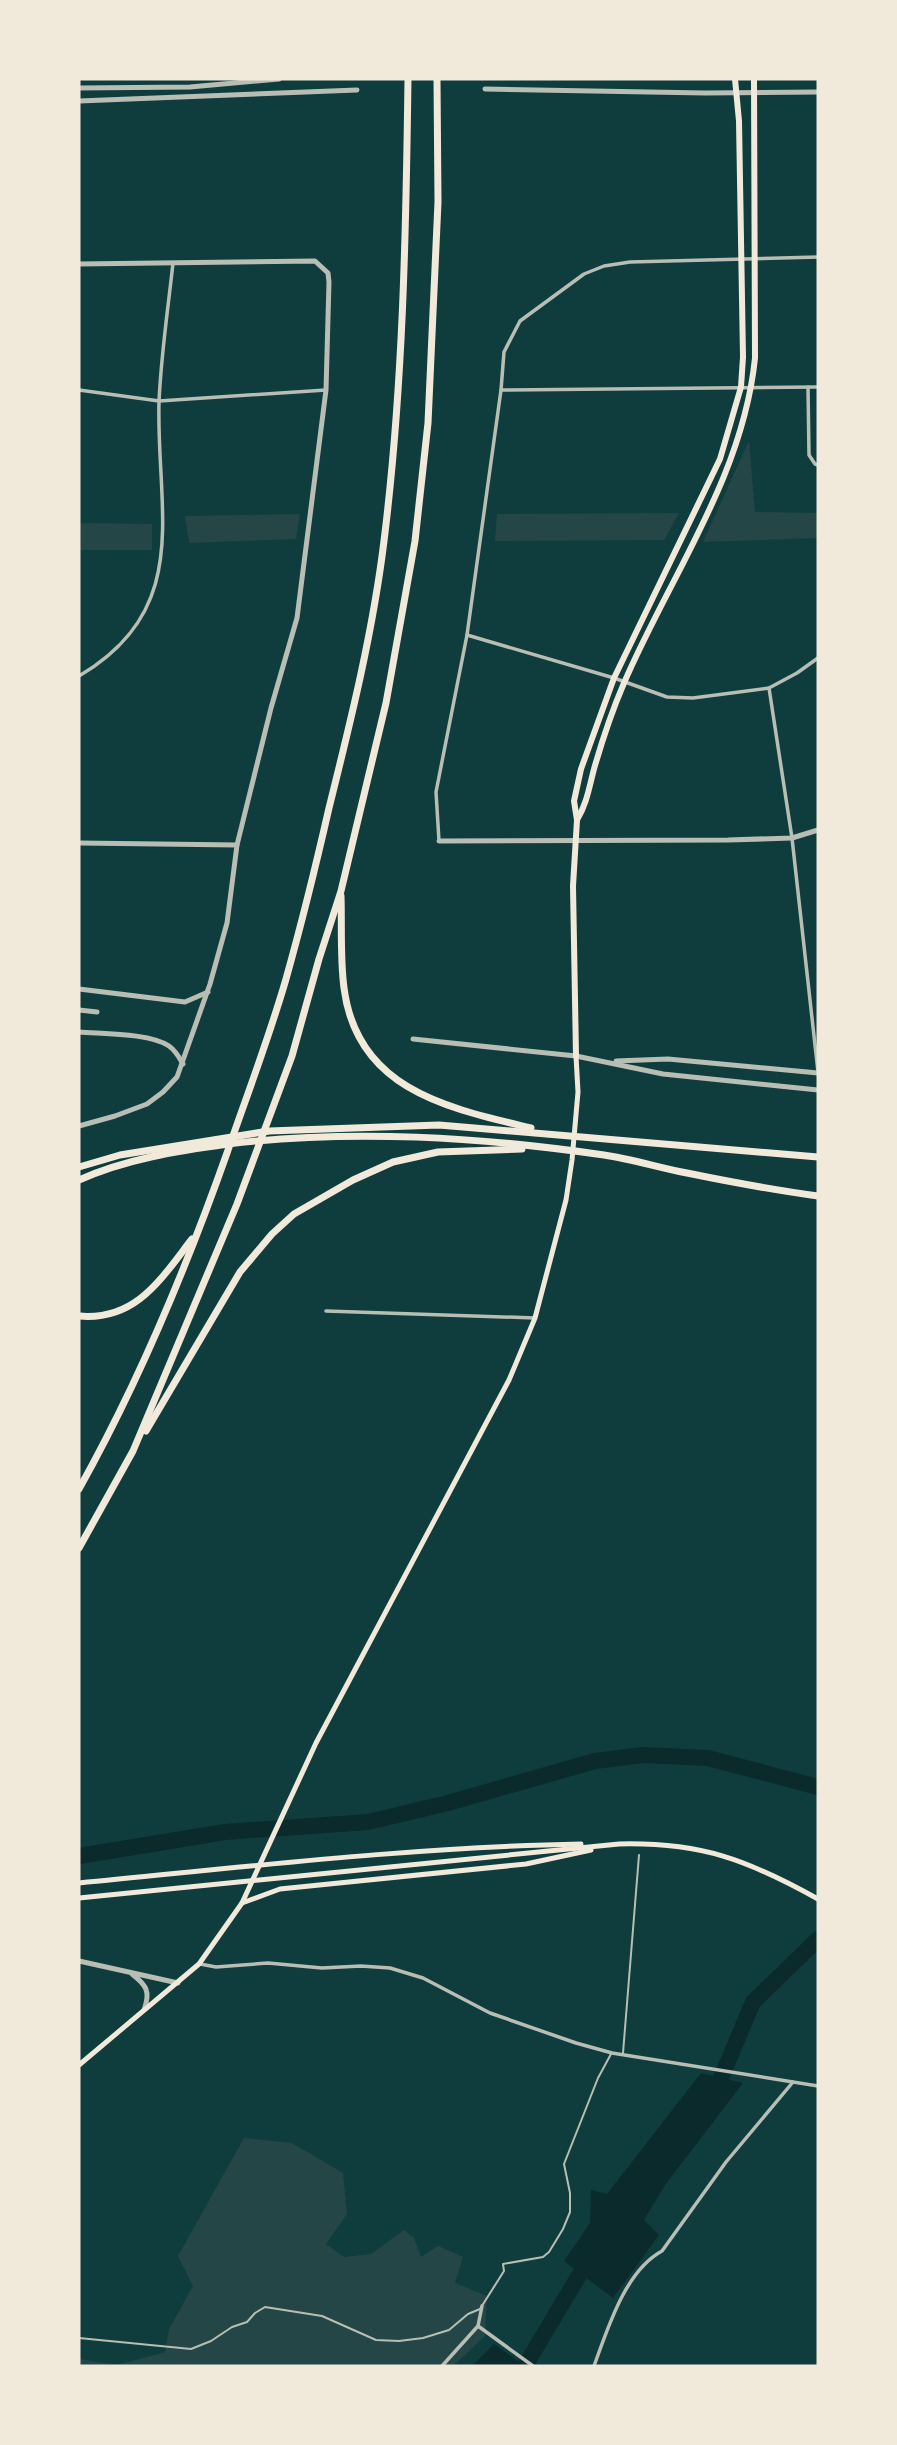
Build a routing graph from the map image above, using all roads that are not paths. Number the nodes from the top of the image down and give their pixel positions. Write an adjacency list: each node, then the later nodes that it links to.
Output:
1 (279, 79): 6 (street)
2 (408, 79): 59 (highway)
3 (437, 79): 40 (highway)
4 (735, 79): 9 (main road)
5 (754, 79): 10 (main road)
6 (79, 88)
7 (485, 89): 9 (street)
8 (357, 90): 12 (street)
9 (736, 92): 10 (street); 14 (main road)
10 (754, 92): 11 (street); 15 (main road)
11 (818, 92)
12 (79, 101)
13 (818, 257): 15 (street)
14 (741, 258): 15 (street); 18 (main road); 24 (street)
15 (755, 258): 19 (main road)
16 (173, 263): 17 (street); 23 (street); 25 (street)
17 (79, 264)
18 (741, 387): 19 (street); 24 (street); 30 (main road)
19 (752, 387): 20 (street); 31 (main road)
20 (808, 387): 21 (street); 26 (street)
21 (818, 387)
22 (79, 390): 25 (street)
23 (326, 390): 25 (street); 39 (street)
24 (501, 390): 27 (street)
25 (159, 401): 29 (street)
26 (818, 465)
27 (467, 635): 30 (street); 36 (street)
28 (818, 658): 32 (street)
29 (79, 676)
30 (614, 678): 31 (street); 33 (main road)
31 (624, 683): 32 (street); 33 (main road)
32 (769, 688): 35 (street)
33 (577, 820): 37 (main road)
34 (818, 830): 35 (street)
35 (792, 838): 37 (street); 50 (street)
36 (439, 841): 37 (street)
37 (576, 842): 47 (main road)
38 (79, 843): 39 (street)
39 (237, 845): 42 (street)
40 (341, 891): 53 (highway); 63 (highway)
41 (79, 989): 42 (street)
42 (208, 992): 49 (street)
43 (79, 1010): 44 (street)
44 (97, 1012)
45 (79, 1032): 49 (street)
46 (413, 1039): 47 (street)
47 (576, 1056): 48 (street); 62 (main road)
48 (606, 1062): 50 (street); 51 (street)
49 (183, 1064): 52 (street)
50 (818, 1073)
51 (818, 1090)
52 (79, 1126)
53 (552, 1133): 55 (highway); 56 (highway)
54 (551, 1149): 57 (highway); 58 (highway); 63 (highway)
55 (818, 1157)
56 (79, 1167)
57 (79, 1180)
58 (818, 1196)
59 (199, 1230): 61 (highway); 64 (highway)
60 (326, 1311): 62 (street)
61 (79, 1316)
62 (535, 1318): 68 (main road)
63 (133, 1451): 65 (highway)
64 (79, 1489)
65 (79, 1548)
66 (619, 1844): 68 (main road); 70 (main road); 71 (main road); 72 (main road)
67 (639, 1855): 79 (lane)
68 (260, 1864): 69 (main road); 72 (main road)
69 (79, 1883)
70 (79, 1898)
71 (818, 1899)
72 (242, 1903): 74 (main road)
73 (79, 1961): 75 (street)
74 (199, 1964): 76 (main road); 78 (street)
75 (129, 1972): 76 (street); 77 (street)
76 (179, 1983): 77 (main road)
77 (144, 2012): 80 (main road)
78 (612, 2053): 79 (street); 83 (lane)
79 (623, 2054): 81 (street)
80 (79, 2065)
81 (793, 2082): 82 (street); 88 (street)
82 (818, 2086)
83 (482, 2306): 84 (street); 85 (lane)
84 (478, 2326): 86 (street); 87 (street)
85 (79, 2338)
86 (442, 2366)
87 (533, 2366)
88 (594, 2366)

